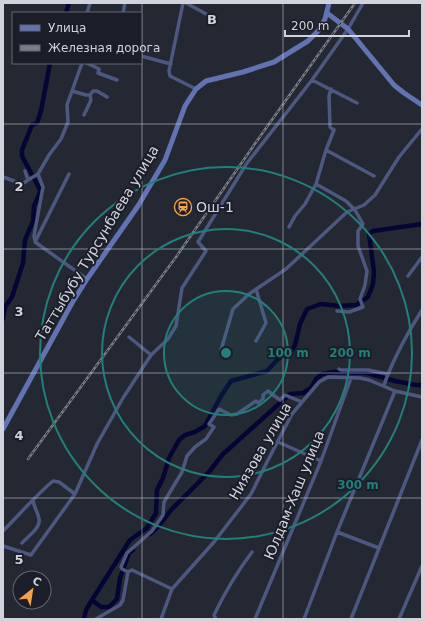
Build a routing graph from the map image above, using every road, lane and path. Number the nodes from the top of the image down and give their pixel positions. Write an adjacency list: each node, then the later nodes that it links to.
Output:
1 (183, 3): 11 (street)
2 (186, 3): 6 (street)
3 (328, 3): 5 (street, Таттыбубу Турсунбаева улица)
4 (363, 3): 7 (street)
5 (327, 12): 7 (street); 14 (street, Таттыбубу Турсунбаева улица)
6 (208, 15)
7 (348, 28): 13 (street); 20 (street)
8 (142, 56): 11 (street)
9 (82, 64): 16 (street)
10 (89, 64): 12 (street)
11 (171, 64): 14 (street)
12 (117, 80)
13 (312, 80): 15 (street); 43 (street)
14 (196, 89): 36 (street, Таттыбубу Турсунбаева улица)
15 (331, 89): 19 (street); 23 (street)
16 (72, 91): 17 (street); 26 (street)
17 (90, 95): 18 (street); 21 (street)
18 (107, 97)
19 (357, 103)
20 (422, 103)
21 (84, 115)
22 (422, 129): 31 (street)
23 (326, 150): 27 (street); 30 (street)
24 (25, 171): 29 (street)
25 (70, 174): 33 (street)
26 (37, 175): 29 (street); 33 (street)
27 (374, 176)
28 (3, 177): 29 (street)
29 (30, 179)
30 (316, 184): 31 (street); 32 (street)
31 (355, 210): 37 (street); 39 (street)
32 (289, 227)
33 (35, 242): 36 (street)
34 (422, 257): 35 (street)
35 (408, 276)
36 (87, 278): 51 (street, Таттыбубу Турсунбаева улица)
37 (256, 289): 41 (street); 42 (street)
38 (422, 310): 45 (street)
39 (337, 311)
40 (129, 337): 43 (street)
41 (256, 341)
42 (221, 350)
43 (151, 356): 55 (street)
44 (339, 368): 45 (street)
45 (387, 376): 47 (street)
46 (351, 378): 47 (street, Ниязова улица); 50 (street, Ниязова улица); 54 (street, Юлдам-Хаш улица)
47 (385, 384): 48 (street, Ниязова улица)
48 (395, 391): 49 (street, Ниязова улица); 58 (street)
49 (422, 397)
50 (302, 402): 53 (street, Ниязова улица); 64 (street)
51 (3, 429)
52 (422, 440): 61 (street)
53 (278, 442): 54 (street); 65 (street, Ниязова улица)
54 (321, 461): 69 (street, Юлдам-Хаш улица)
55 (75, 494): 56 (street); 60 (street)
56 (33, 500): 57 (street); 59 (street)
57 (3, 531)
58 (337, 532): 61 (street); 70 (street)
59 (22, 543)
60 (3, 546)
61 (378, 548): 71 (street)
62 (252, 552): 68 (street)
63 (422, 566): 72 (street)
64 (125, 570): 65 (street); 66 (street)
65 (172, 589): 67 (street, Ниязова улица)
66 (96, 619)
67 (161, 619)
68 (216, 619)
69 (255, 619)
70 (304, 619)
71 (350, 619)
72 (399, 619)

